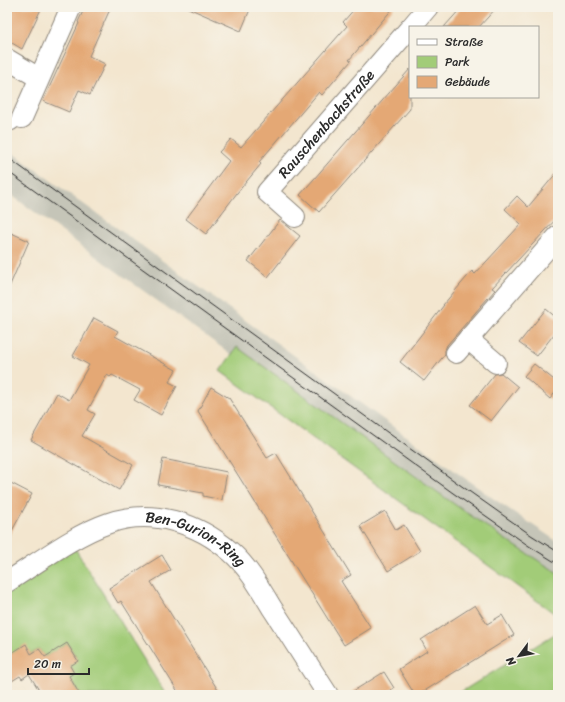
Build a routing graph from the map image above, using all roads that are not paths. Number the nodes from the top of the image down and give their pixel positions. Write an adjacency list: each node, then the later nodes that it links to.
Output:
1 (71, 7): 6 (street)
2 (428, 7): 3 (street, Rauschenbachstraße)
3 (412, 26)
4 (409, 29): 8 (street, Rauschenbachstraße)
5 (7, 59): 6 (street)
6 (39, 78): 7 (street)
7 (14, 120)
8 (295, 217)
9 (558, 236): 10 (street)
10 (496, 363)
11 (7, 582): 12 (street, Ben-Gurion-Ring)
12 (328, 695)

